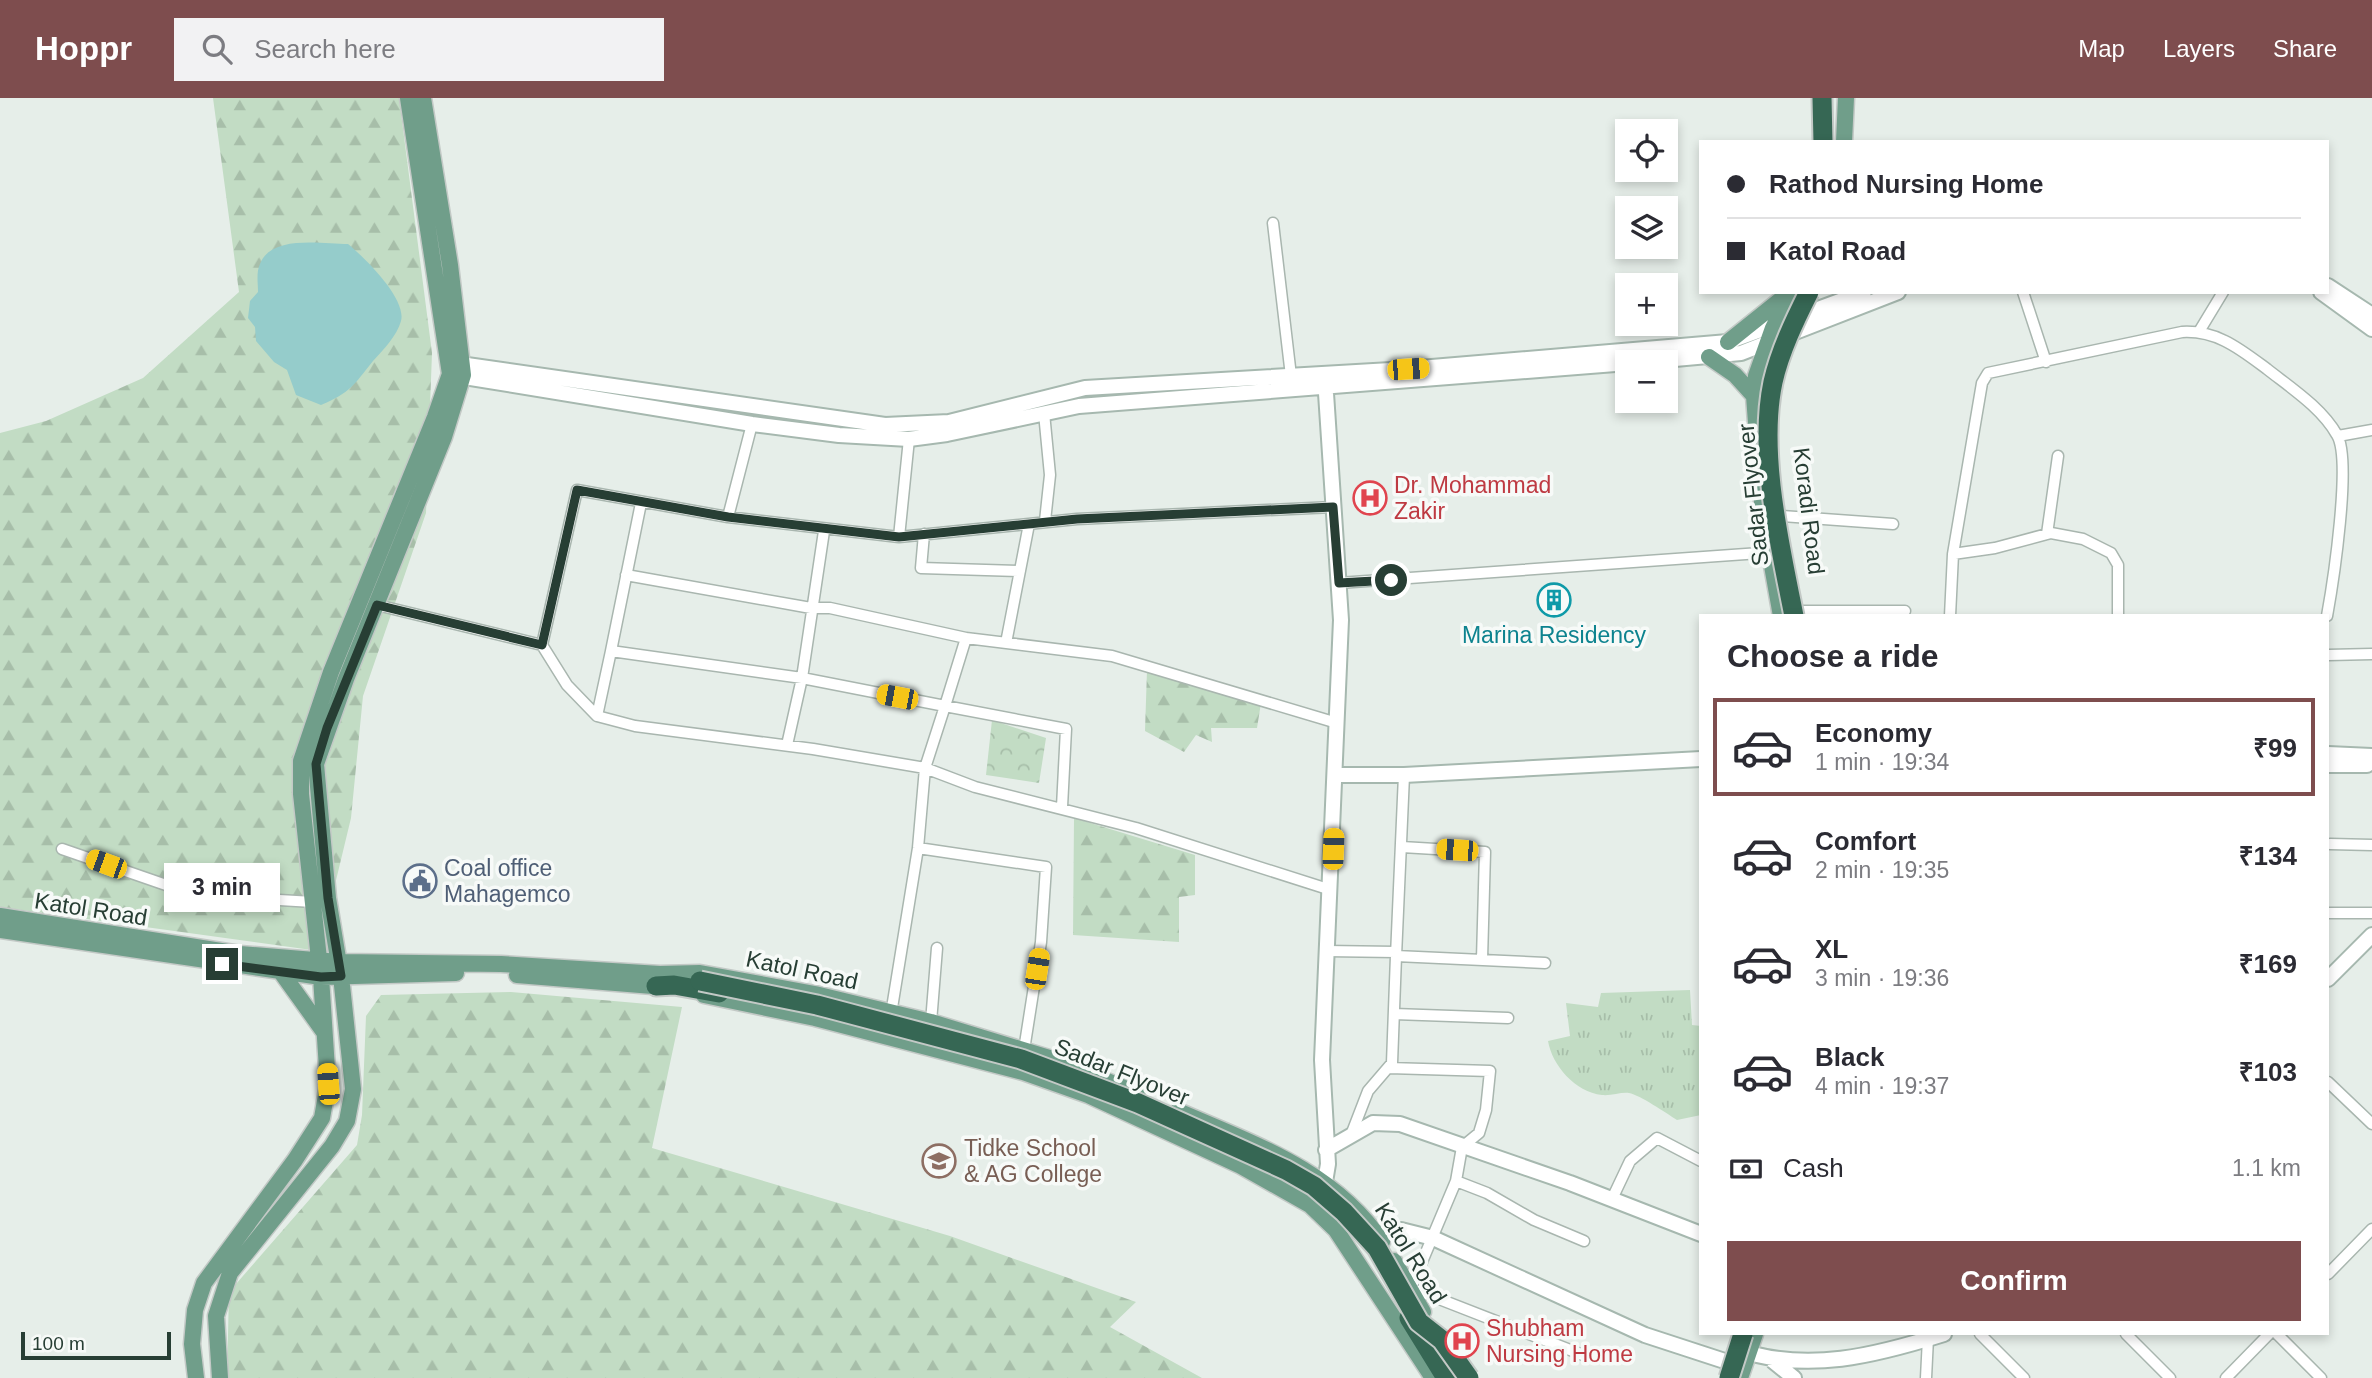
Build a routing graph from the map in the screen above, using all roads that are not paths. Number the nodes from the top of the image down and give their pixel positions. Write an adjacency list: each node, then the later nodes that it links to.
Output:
1 (408, 98): 34 (main road)
2 (423, 98): 34 (main road)
3 (1815, 98): 7 (main road)
4 (1822, 98): 8 (highway)
5 (1834, 98): 9 (highway)
6 (1846, 98): 10 (main road)
7 (1816, 140)
8 (1823, 140)
9 (1834, 140)
10 (1844, 140)
11 (1273, 223): 35 (street)
12 (2329, 287): 24 (main road)
13 (1788, 294): 29 (main road)
14 (1789, 294): 28 (main road, Koradi Road)
15 (1800, 294): 65 (highway, Sadar Flyover, bridge)
16 (1808, 294): 66 (highway, Sadar Flyover, bridge)
17 (1818, 294): 23 (main road)
18 (1859, 294): 23 (main road)
19 (1893, 294): 26 (main road)
20 (2024, 294): 32 (street)
21 (2222, 294): 27 (street)
22 (2324, 294): 25 (main road)
23 (1806, 314): 26 (main road, Koradi Road); 28 (main road)
24 (2372, 315)
25 (2372, 329)
26 (1797, 331): 28 (main road); 46 (main road, Koradi Road)
27 (2200, 331): 32 (street); 41 (street)
28 (1770, 335): 29 (main road); 30 (main road); 37 (main road, Koradi Road)
29 (1728, 342): 36 (main road)
30 (1709, 358): 31 (main road); 37 (main road)
31 (1678, 360)
32 (2046, 362): 57 (street)
33 (1615, 364): 36 (main road)
34 (456, 369): 35 (main road); 39 (main road); 61 (main road); 98 (main road)
35 (1291, 376): 36 (main road)
36 (1325, 379): 38 (main road); 45 (main road)
37 (1754, 396): 55 (main road, Koradi Road)
38 (1044, 413): 42 (main road); 48 (street)
39 (752, 424): 42 (main road); 47 (street)
40 (2372, 430): 41 (street)
41 (2338, 436): 71 (street)
42 (909, 439): 54 (street)
43 (2058, 457): 53 (street)
44 (641, 503): 47 (street); 59 (street); 74 (street)
45 (1333, 507): 48 (street); 60 (main road)
46 (1782, 516): 50 (street); 56 (main road, Koradi Road)
47 (728, 517): 51 (street)
48 (1045, 521): 49 (street)
49 (1029, 524): 52 (street); 58 (street)
50 (1893, 524)
51 (824, 531): 54 (street); 62 (street)
52 (924, 534): 54 (street); 58 (street)
53 (2047, 534): 57 (street); 70 (street)
54 (899, 537)
55 (1770, 551): 56 (street); 60 (street); 64 (main road, Koradi Road)
56 (1788, 552): 67 (main road, Koradi Road)
57 (1953, 554): 69 (street)
58 (1020, 571): 73 (street)
59 (626, 575): 62 (street); 75 (street)
60 (1339, 583): 81 (main road)
61 (377, 605): 74 (street); 110 (main road)
62 (811, 608): 72 (street); 78 (street)
63 (1905, 611): 68 (street)
64 (1781, 614)
65 (1796, 614)
66 (1796, 614)
67 (1796, 614)
68 (1823, 614)
69 (1950, 614)
70 (2118, 614)
71 (2327, 614)
72 (966, 638): 73 (street); 79 (street)
73 (1006, 643): 81 (street)
74 (542, 645): 80 (street)
75 (611, 651): 78 (street); 80 (street)
76 (2372, 654): 77 (street)
77 (2329, 655)
78 (802, 678): 79 (street); 82 (street)
79 (945, 706): 88 (street); 91 (street)
80 (597, 716): 82 (street)
81 (1338, 723): 89 (main road)
82 (787, 746): 88 (street)
83 (2329, 754): 84 (main road)
84 (2372, 756)
85 (1699, 758): 90 (main road)
86 (2329, 765): 87 (main road)
87 (2372, 765)
88 (925, 768): 91 (street); 95 (street)
89 (1335, 775): 90 (main road); 97 (main road)
90 (1404, 775): 94 (street)
91 (1062, 807): 97 (street)
92 (2330, 844): 93 (street)
93 (2372, 845)
94 (1402, 847): 106 (street); 107 (street)
95 (918, 848): 117 (street); 121 (street)
96 (62, 849): 98 (street)
97 (1331, 890): 105 (main road)
98 (313, 902): 108 (main road)
99 (2329, 913): 100 (street)
100 (2372, 913)
101 (0, 916): 108 (main road, Katol Road)
102 (0, 930): 111 (main road, Katol Road)
103 (2372, 935): 113 (main road)
104 (937, 948): 119 (street)
105 (1326, 951): 106 (street); 127 (main road)
106 (1396, 954): 107 (street); 116 (street)
107 (1482, 959): 109 (street)
108 (318, 960): 110 (main road, Katol Road); 112 (main road)
109 (1545, 962)
110 (340, 969): 112 (main road, Katol Road); 114 (main road, Katol Road); 151 (main road)
111 (281, 972): 112 (main road, Katol Road); 120 (main road)
112 (321, 977): 120 (main road)
113 (2329, 978)
114 (658, 980): 115 (highway, Sadar Flyover); 117 (main road, Katol Road); 132 (main road, Katol Road)
115 (699, 985): 153 (highway, Sadar Flyover, bridge); 155 (highway, Sadar Flyover, bridge)
116 (1394, 1013): 118 (street); 122 (street)
117 (891, 1014): 119 (main road, Katol Road)
118 (1508, 1018)
119 (931, 1023): 121 (main road, Katol Road)
120 (325, 1034): 150 (main road)
121 (1024, 1050): 130 (main road, Katol Road)
122 (1388, 1068): 125 (street); 126 (street)
123 (2329, 1083): 124 (street)
124 (2372, 1124)
125 (1349, 1137): 126 (main road); 127 (main road)
126 (1462, 1147): 129 (street); 131 (main road)
127 (1326, 1150): 130 (main road)
128 (1699, 1160): 131 (street)
129 (1455, 1181): 136 (street); 137 (street)
130 (1325, 1182): 132 (main road); 135 (main road, Katol Road)
131 (1612, 1199): 134 (main road)
132 (1310, 1205): 152 (main road, Katol Road)
133 (2372, 1229): 138 (street)
134 (1699, 1233)
135 (1377, 1235): 136 (main road); 139 (main road, Katol Road)
136 (1433, 1238): 139 (street); 148 (main road)
137 (1584, 1241)
138 (2329, 1273)
139 (1411, 1288): 147 (street); 154 (main road, Katol Road)
140 (1754, 1335): 148 (main road)
141 (1941, 1335): 146 (main road)
142 (1981, 1335): 159 (street)
143 (2127, 1335): 160 (street)
144 (2268, 1335): 161 (street)
145 (2278, 1335): 162 (street)
146 (1928, 1339): 149 (main road); 158 (street)
147 (1583, 1355)
148 (1738, 1356): 149 (main road); 156 (main road)
149 (1773, 1361): 157 (main road)
150 (196, 1378)
151 (220, 1378)
152 (1433, 1378)
153 (1446, 1378)
154 (1459, 1378)
155 (1469, 1378)
156 (1721, 1378)
157 (1794, 1378)
158 (1926, 1378)
159 (2024, 1378)
160 (2170, 1378)
161 (2226, 1378)
162 (2321, 1378)

